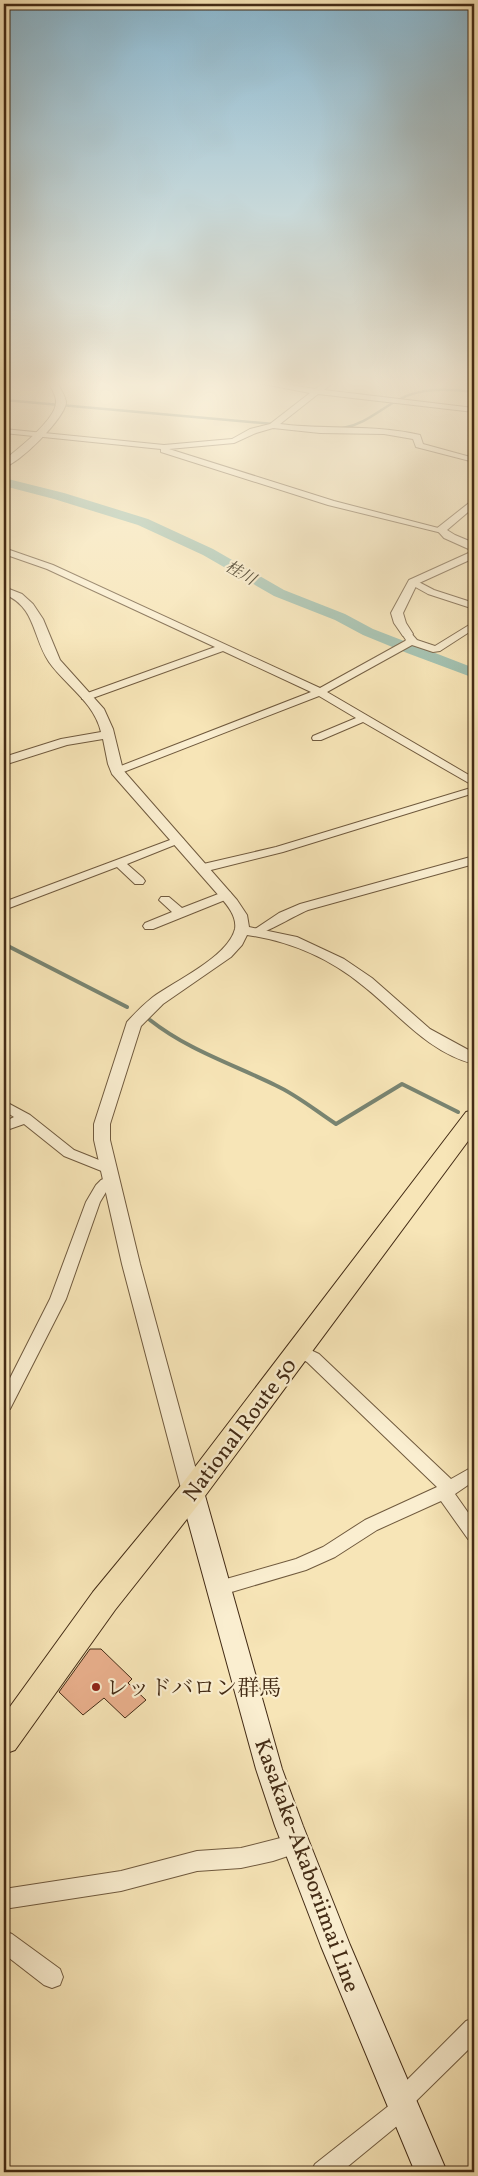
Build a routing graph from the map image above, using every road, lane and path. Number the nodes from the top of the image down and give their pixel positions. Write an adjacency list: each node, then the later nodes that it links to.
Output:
1 (266, 483): 3 (street)
2 (474, 502): 3 (street)
3 (442, 532): 4 (street)
4 (474, 548)
5 (4, 551): 12 (street)
6 (474, 554): 7 (street)
7 (413, 582): 9 (street); 11 (street)
8 (4, 590): 14 (street)
9 (474, 606)
10 (474, 625): 11 (street)
11 (409, 639): 13 (street)
12 (224, 647): 13 (street); 14 (street)
13 (320, 692): 15 (street); 19 (street)
14 (86, 697): 16 (street)
15 (364, 718): 17 (street); 20 (street)
16 (107, 735): 18 (street); 19 (street)
17 (317, 738)
18 (4, 761)
19 (118, 771): 22 (street)
20 (474, 784)
21 (474, 790): 25 (street)
22 (178, 840): 24 (street); 25 (street)
23 (474, 860): 33 (street)
24 (118, 862): 26 (street); 29 (street)
25 (203, 868): 27 (street)
26 (139, 881)
27 (226, 895): 30 (street); 32 (street)
28 (165, 900): 30 (street)
29 (4, 906)
30 (180, 912): 31 (street)
31 (149, 926)
32 (242, 930): 33 (street); 39 (street)
33 (258, 932): 34 (street)
34 (474, 1059)
35 (4, 1105): 37 (street)
36 (474, 1117): 40 (highway, National Route 50)
37 (25, 1118): 38 (street); 39 (street)
38 (4, 1127)
39 (110, 1174): 41 (street); 44 (street)
40 (298, 1350): 43 (street); 44 (highway, National Route 50)
41 (4, 1405)
42 (474, 1473): 43 (street)
43 (447, 1490): 45 (street); 46 (street)
44 (192, 1492): 46 (main road, Kasakake-Akaboriimai Line); 47 (highway, National Route 50)
45 (474, 1534)
46 (218, 1588): 48 (main road, Kasakake-Akaboriimai Line)
47 (4, 1740)
48 (296, 1844): 49 (street); 53 (main road, Kasakake-Akaboriimai Line)
49 (4, 1899)
50 (4, 1941): 51 (street)
51 (52, 1977)
52 (474, 2029): 53 (street)
53 (402, 2104): 54 (street); 55 (main road, Kasakake-Akaboriimai Line)
54 (324, 2172)
55 (431, 2172)

